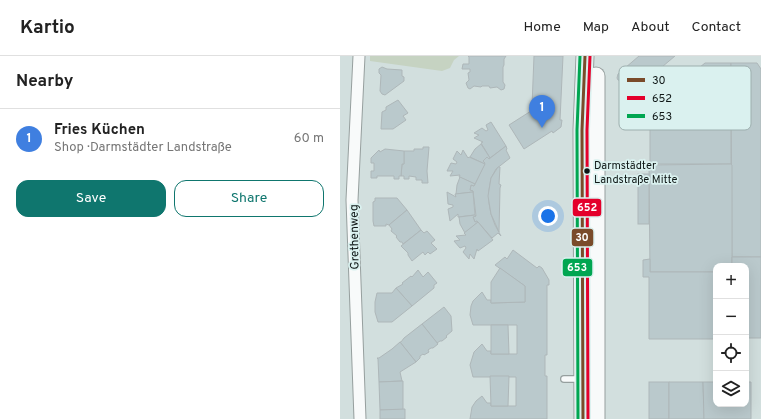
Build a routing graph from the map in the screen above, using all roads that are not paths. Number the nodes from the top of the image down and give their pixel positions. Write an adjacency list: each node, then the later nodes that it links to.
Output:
1 (359, 56): 6 (street, Grethenweg)
2 (585, 56): 5 (main road)
3 (596, 56): 5 (main road)
4 (564, 379): 5 (lane)
5 (590, 379): 7 (main road); 8 (main road)
6 (360, 419)
7 (583, 419)
8 (596, 419)

